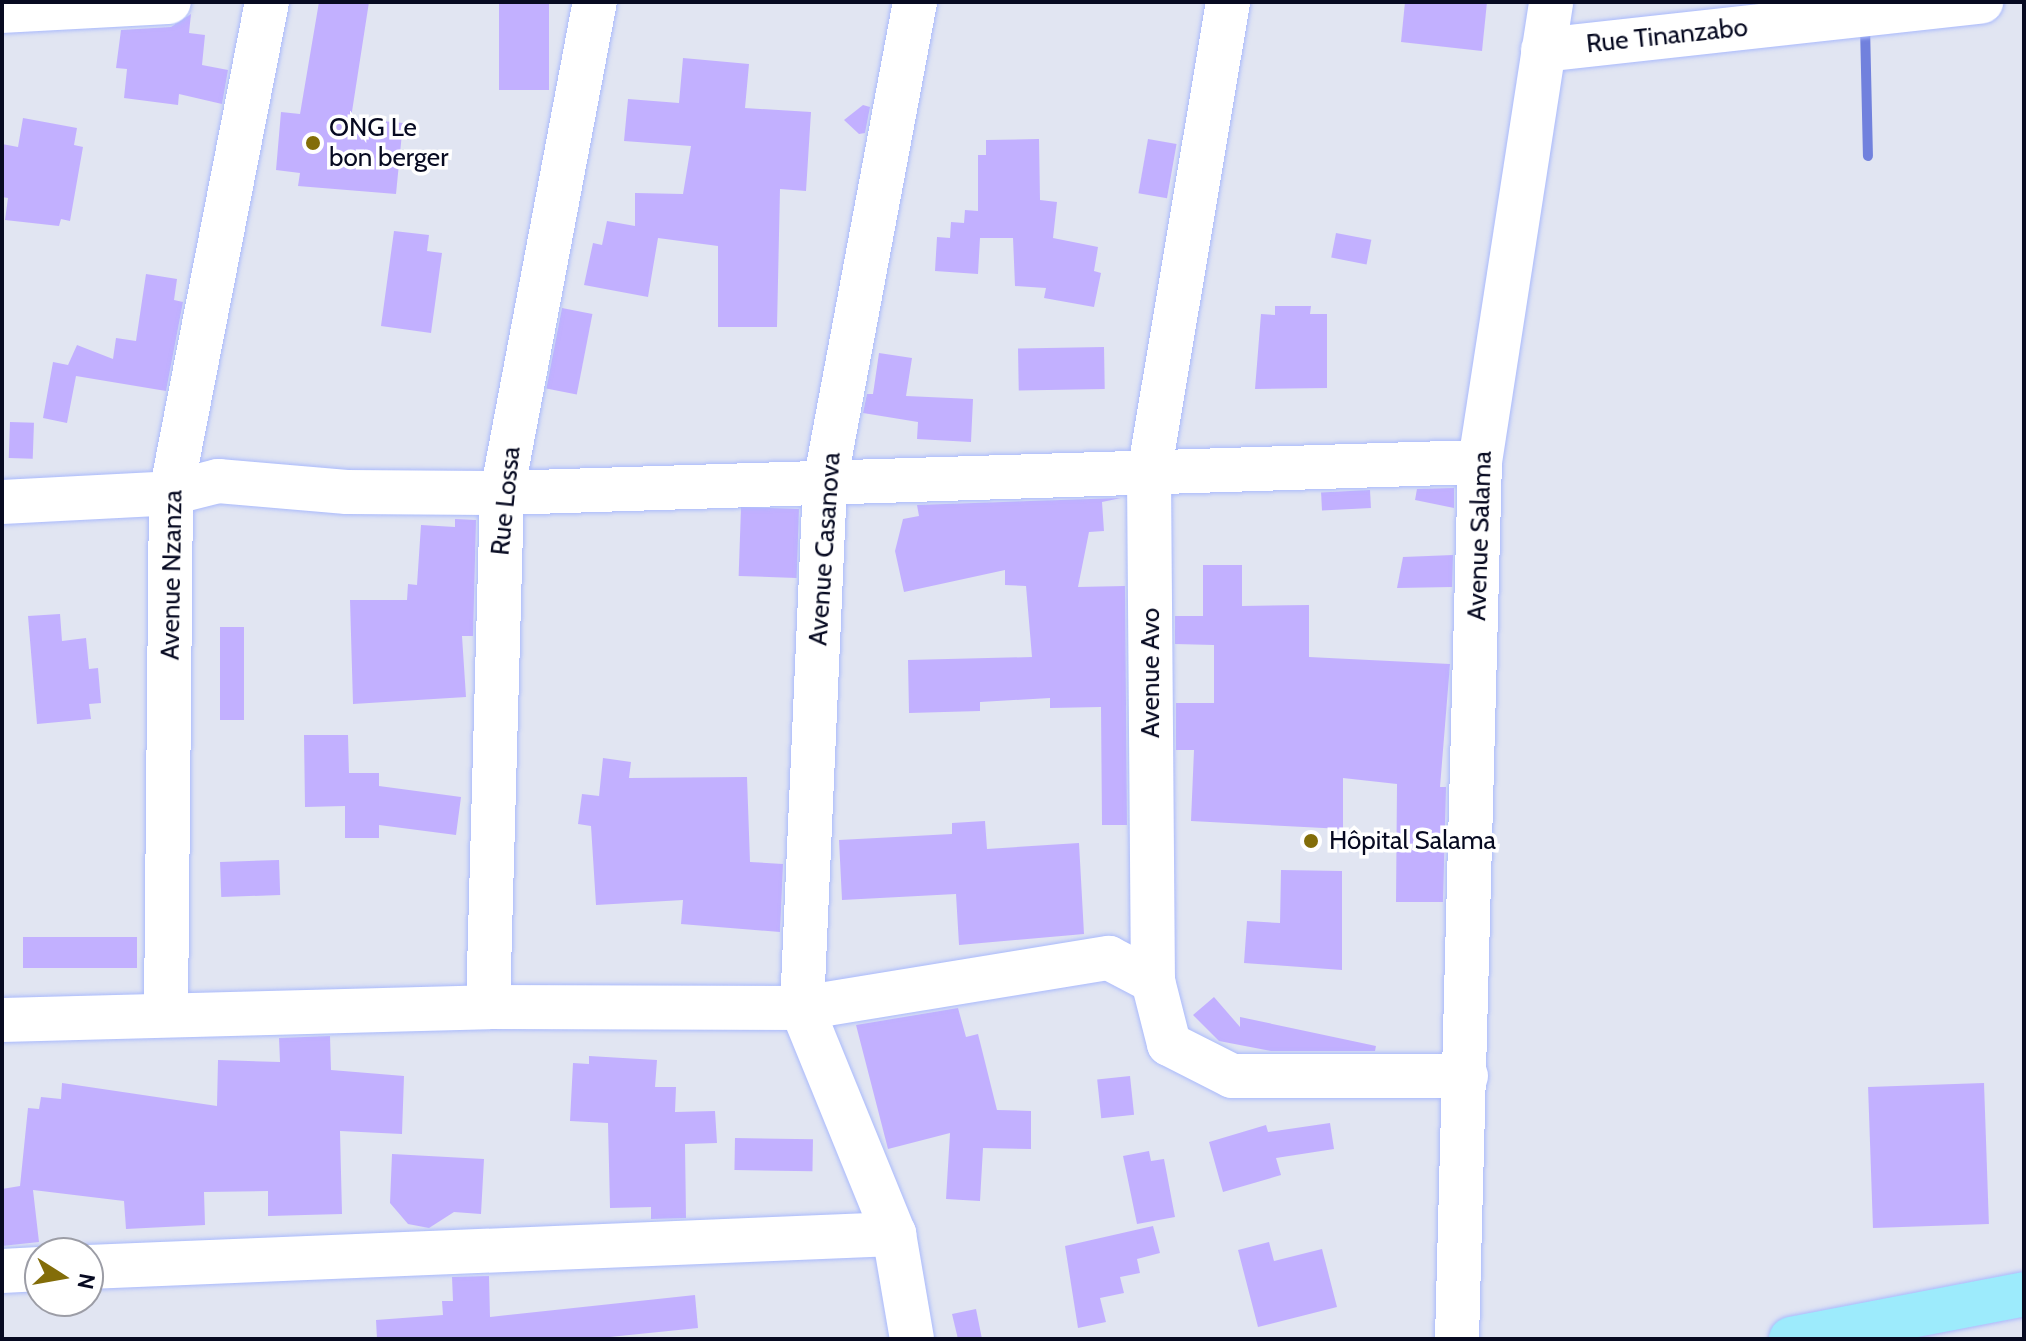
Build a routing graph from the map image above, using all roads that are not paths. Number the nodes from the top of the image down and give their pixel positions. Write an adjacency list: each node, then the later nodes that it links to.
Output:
1 (169, 2): 8 (street)
2 (267, 2): 13 (street, Avenue Nzanza)
3 (595, 2): 14 (street, Rue Lossa)
4 (915, 2): 12 (street, Avenue Casanova)
5 (1228, 2): 11 (street, Avenue Avo)
6 (1551, 2): 9 (street, Avenue Salama)
7 (1981, 2): 9 (street, Rue Tinanzabo)
8 (2, 11)
9 (1543, 50): 10 (street, Avenue Salama)
10 (1480, 462): 11 (street); 21 (street, Avenue Salama)
11 (1149, 476): 12 (street); 16 (street, Avenue Avo)
12 (825, 483): 14 (street); 18 (street, Avenue Casanova)
13 (171, 493): 14 (street); 15 (street); 19 (street, Avenue Nzanza)
14 (502, 493): 17 (street, Rue Lossa)
15 (2, 502)
16 (1153, 981): 18 (street); 21 (street, Avenue Avo)
17 (488, 1007): 18 (street); 19 (street)
18 (802, 1008): 22 (street)
19 (166, 1012): 20 (street)
20 (2, 1020)
21 (1466, 1076): 28 (street, Avenue Salama)
22 (894, 1234): 23 (street); 27 (street)
23 (104, 1266)
24 (24, 1270): 25 (street)
25 (2, 1271)
26 (2024, 1294): 29 (main road)
27 (912, 1339)
28 (1457, 1339)
29 (1791, 1339)

